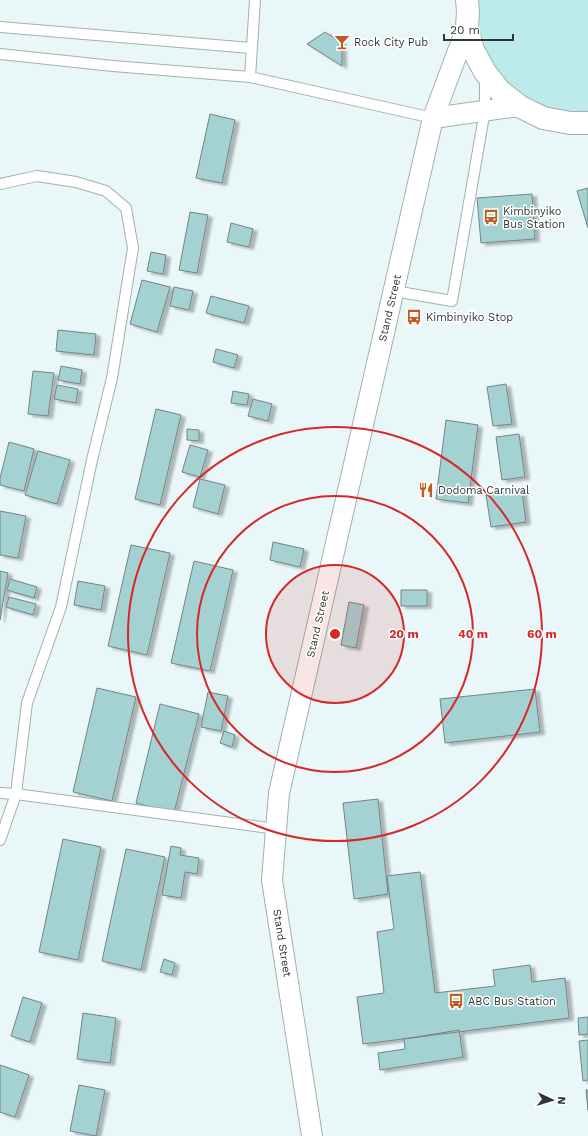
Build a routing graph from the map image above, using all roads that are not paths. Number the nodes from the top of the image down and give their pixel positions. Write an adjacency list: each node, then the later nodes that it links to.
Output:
1 (254, 0): 5 (lane)
2 (467, 0): 4 (highway)
3 (0, 26): 5 (lane)
4 (467, 27): 7 (highway); 11 (street, Stand Street)
5 (251, 48): 8 (lane)
6 (0, 54): 8 (lane)
7 (485, 72): 9 (highway); 10 (lane)
8 (250, 77): 11 (lane)
9 (519, 106): 10 (street); 12 (highway)
10 (485, 110): 11 (street); 14 (lane)
11 (433, 118): 14 (street, Stand Street)
12 (588, 123)
13 (0, 184): 16 (lane)
14 (394, 291): 17 (street, Stand Street)
15 (0, 793): 16 (lane)
16 (16, 794): 17 (lane); 18 (lane)
17 (276, 829): 19 (street, Stand Street)
18 (0, 840)
19 (312, 1136)

